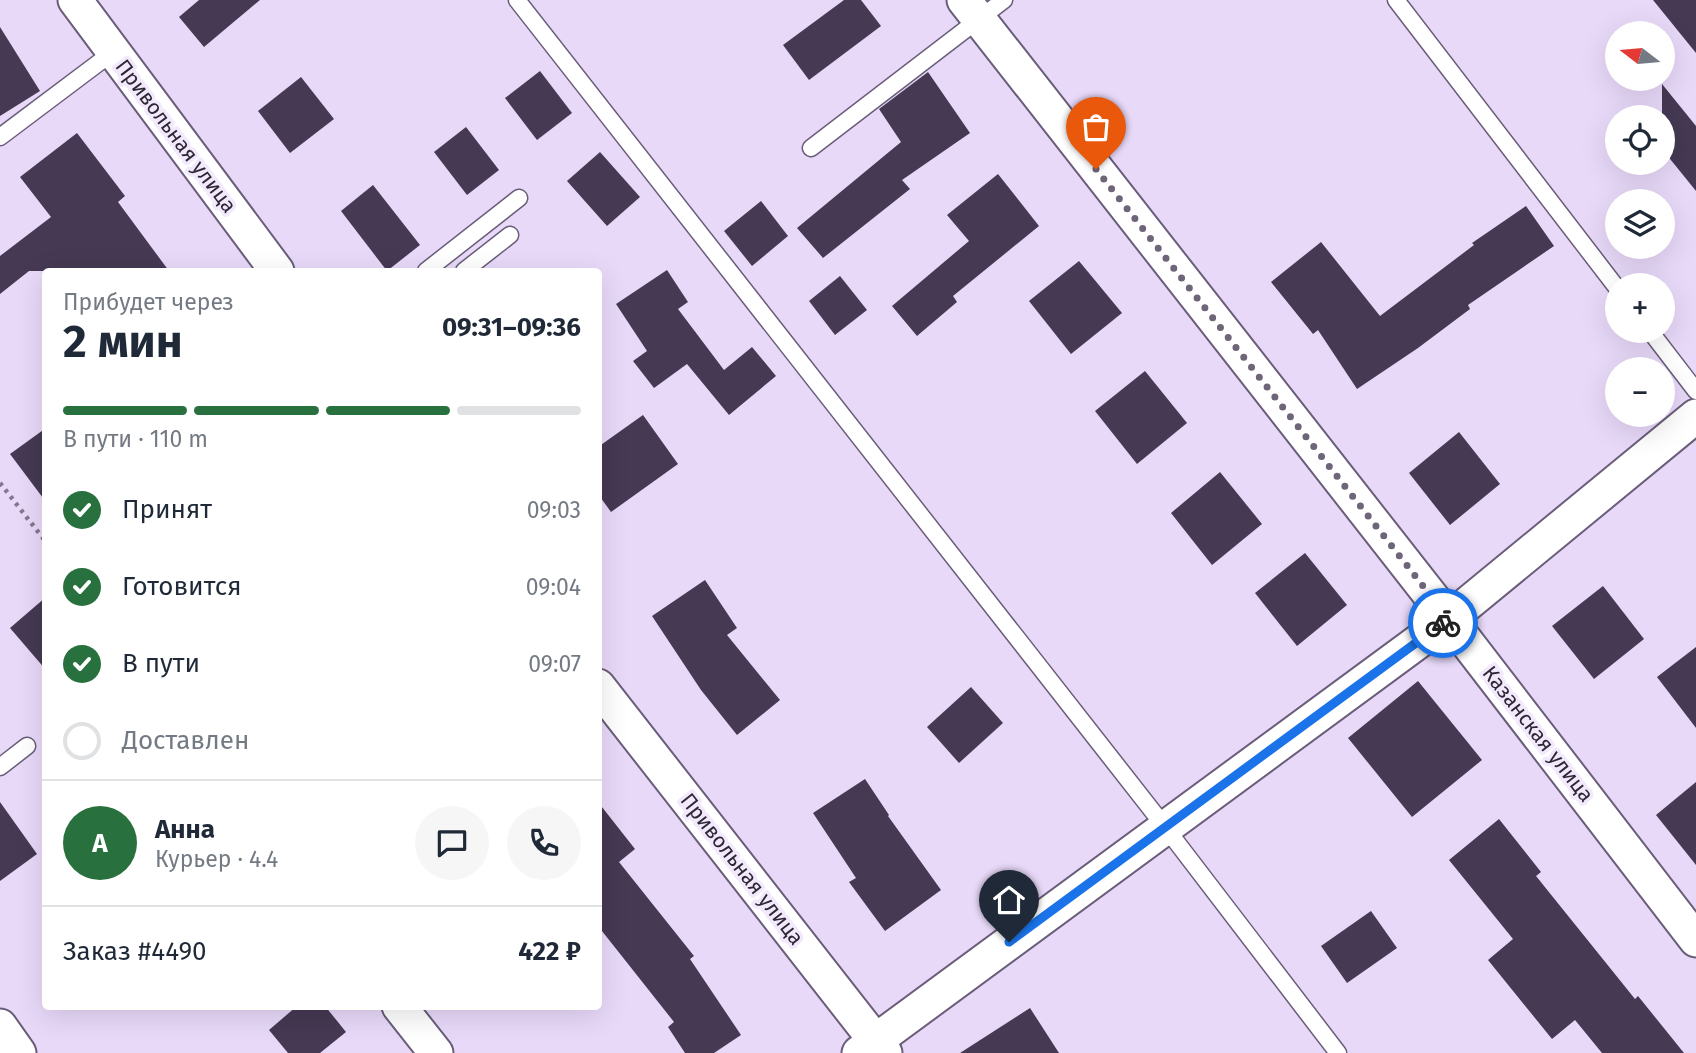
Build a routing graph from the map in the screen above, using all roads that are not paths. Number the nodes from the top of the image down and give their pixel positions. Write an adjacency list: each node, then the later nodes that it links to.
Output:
1 (75, 0): 5 (street, Привольная улица)
2 (517, 0): 21 (lane)
3 (1396, 0): 13 (lane)
4 (982, 6): 7 (lane); 17 (street, Казанская улица)
5 (113, 52): 6 (lane); 10 (street, Привольная улица)
6 (0, 137)
7 (811, 148)
8 (519, 198): 11 (lane)
9 (510, 235): 12 (lane)
10 (275, 268)
11 (430, 268)
12 (468, 268)
13 (1605, 273)
14 (1659, 343): 15 (lane)
15 (1696, 391)
16 (1696, 416): 17 (street)
17 (1449, 619): 21 (street); 22 (street, Казанская улица)
18 (602, 691): 25 (street, Привольная улица)
19 (27, 746): 20 (lane)
20 (0, 767)
21 (1165, 827): 25 (street); 28 (lane)
22 (1696, 940)
23 (402, 1010): 27 (street)
24 (0, 1026): 26 (street)
25 (873, 1049)
26 (19, 1053)
27 (436, 1053)
28 (1338, 1053)

